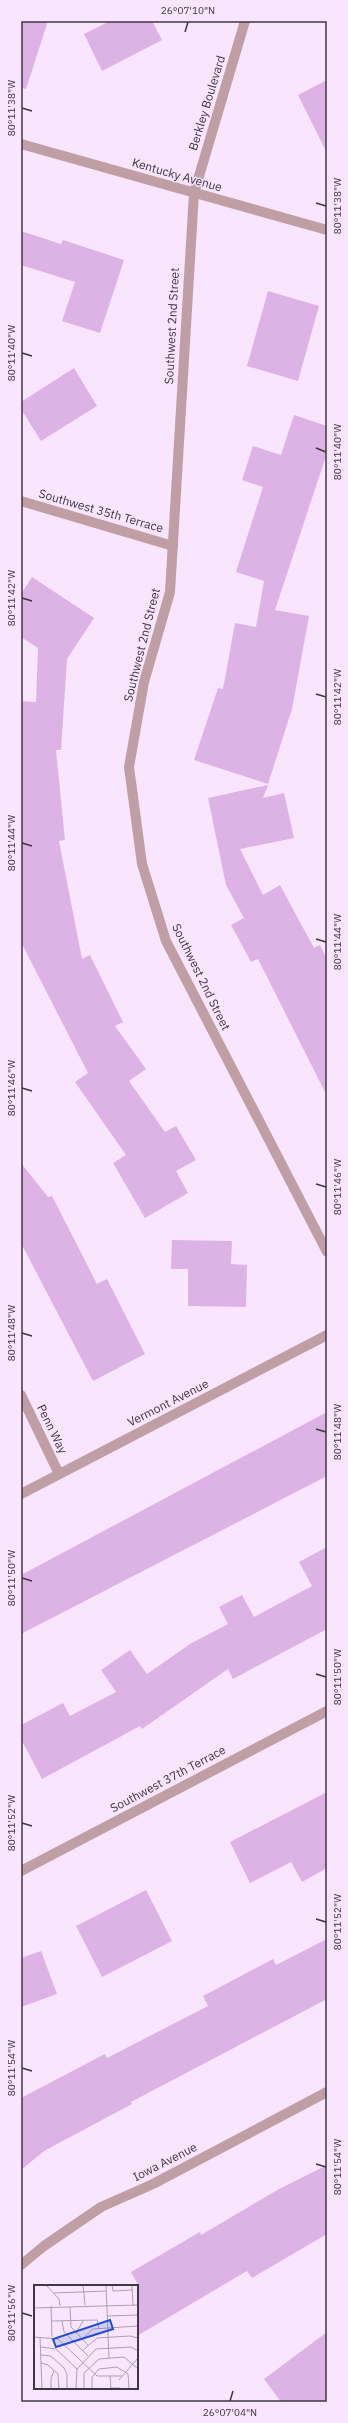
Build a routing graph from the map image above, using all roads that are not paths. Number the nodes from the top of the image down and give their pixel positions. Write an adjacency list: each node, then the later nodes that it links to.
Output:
1 (245, 21): 3 (street, Berkley Boulevard)
2 (21, 144): 3 (street, Kentucky Avenue)
3 (194, 193): 4 (street, Kentucky Avenue); 6 (street, Southwest 2nd Street)
4 (327, 230)
5 (21, 501): 6 (street, Southwest 35th Terrace)
6 (173, 546): 7 (street, Southwest 2nd Street)
7 (327, 1252)
8 (327, 1335): 10 (street, Vermont Avenue)
9 (21, 1395): 10 (street, Penn Way)
10 (59, 1474): 11 (street, Vermont Avenue)
11 (21, 1494)
12 (327, 1711): 13 (street, Southwest 37th Terrace)
13 (21, 1871)
14 (327, 2092): 15 (street, Iowa Avenue)
15 (21, 2265)

